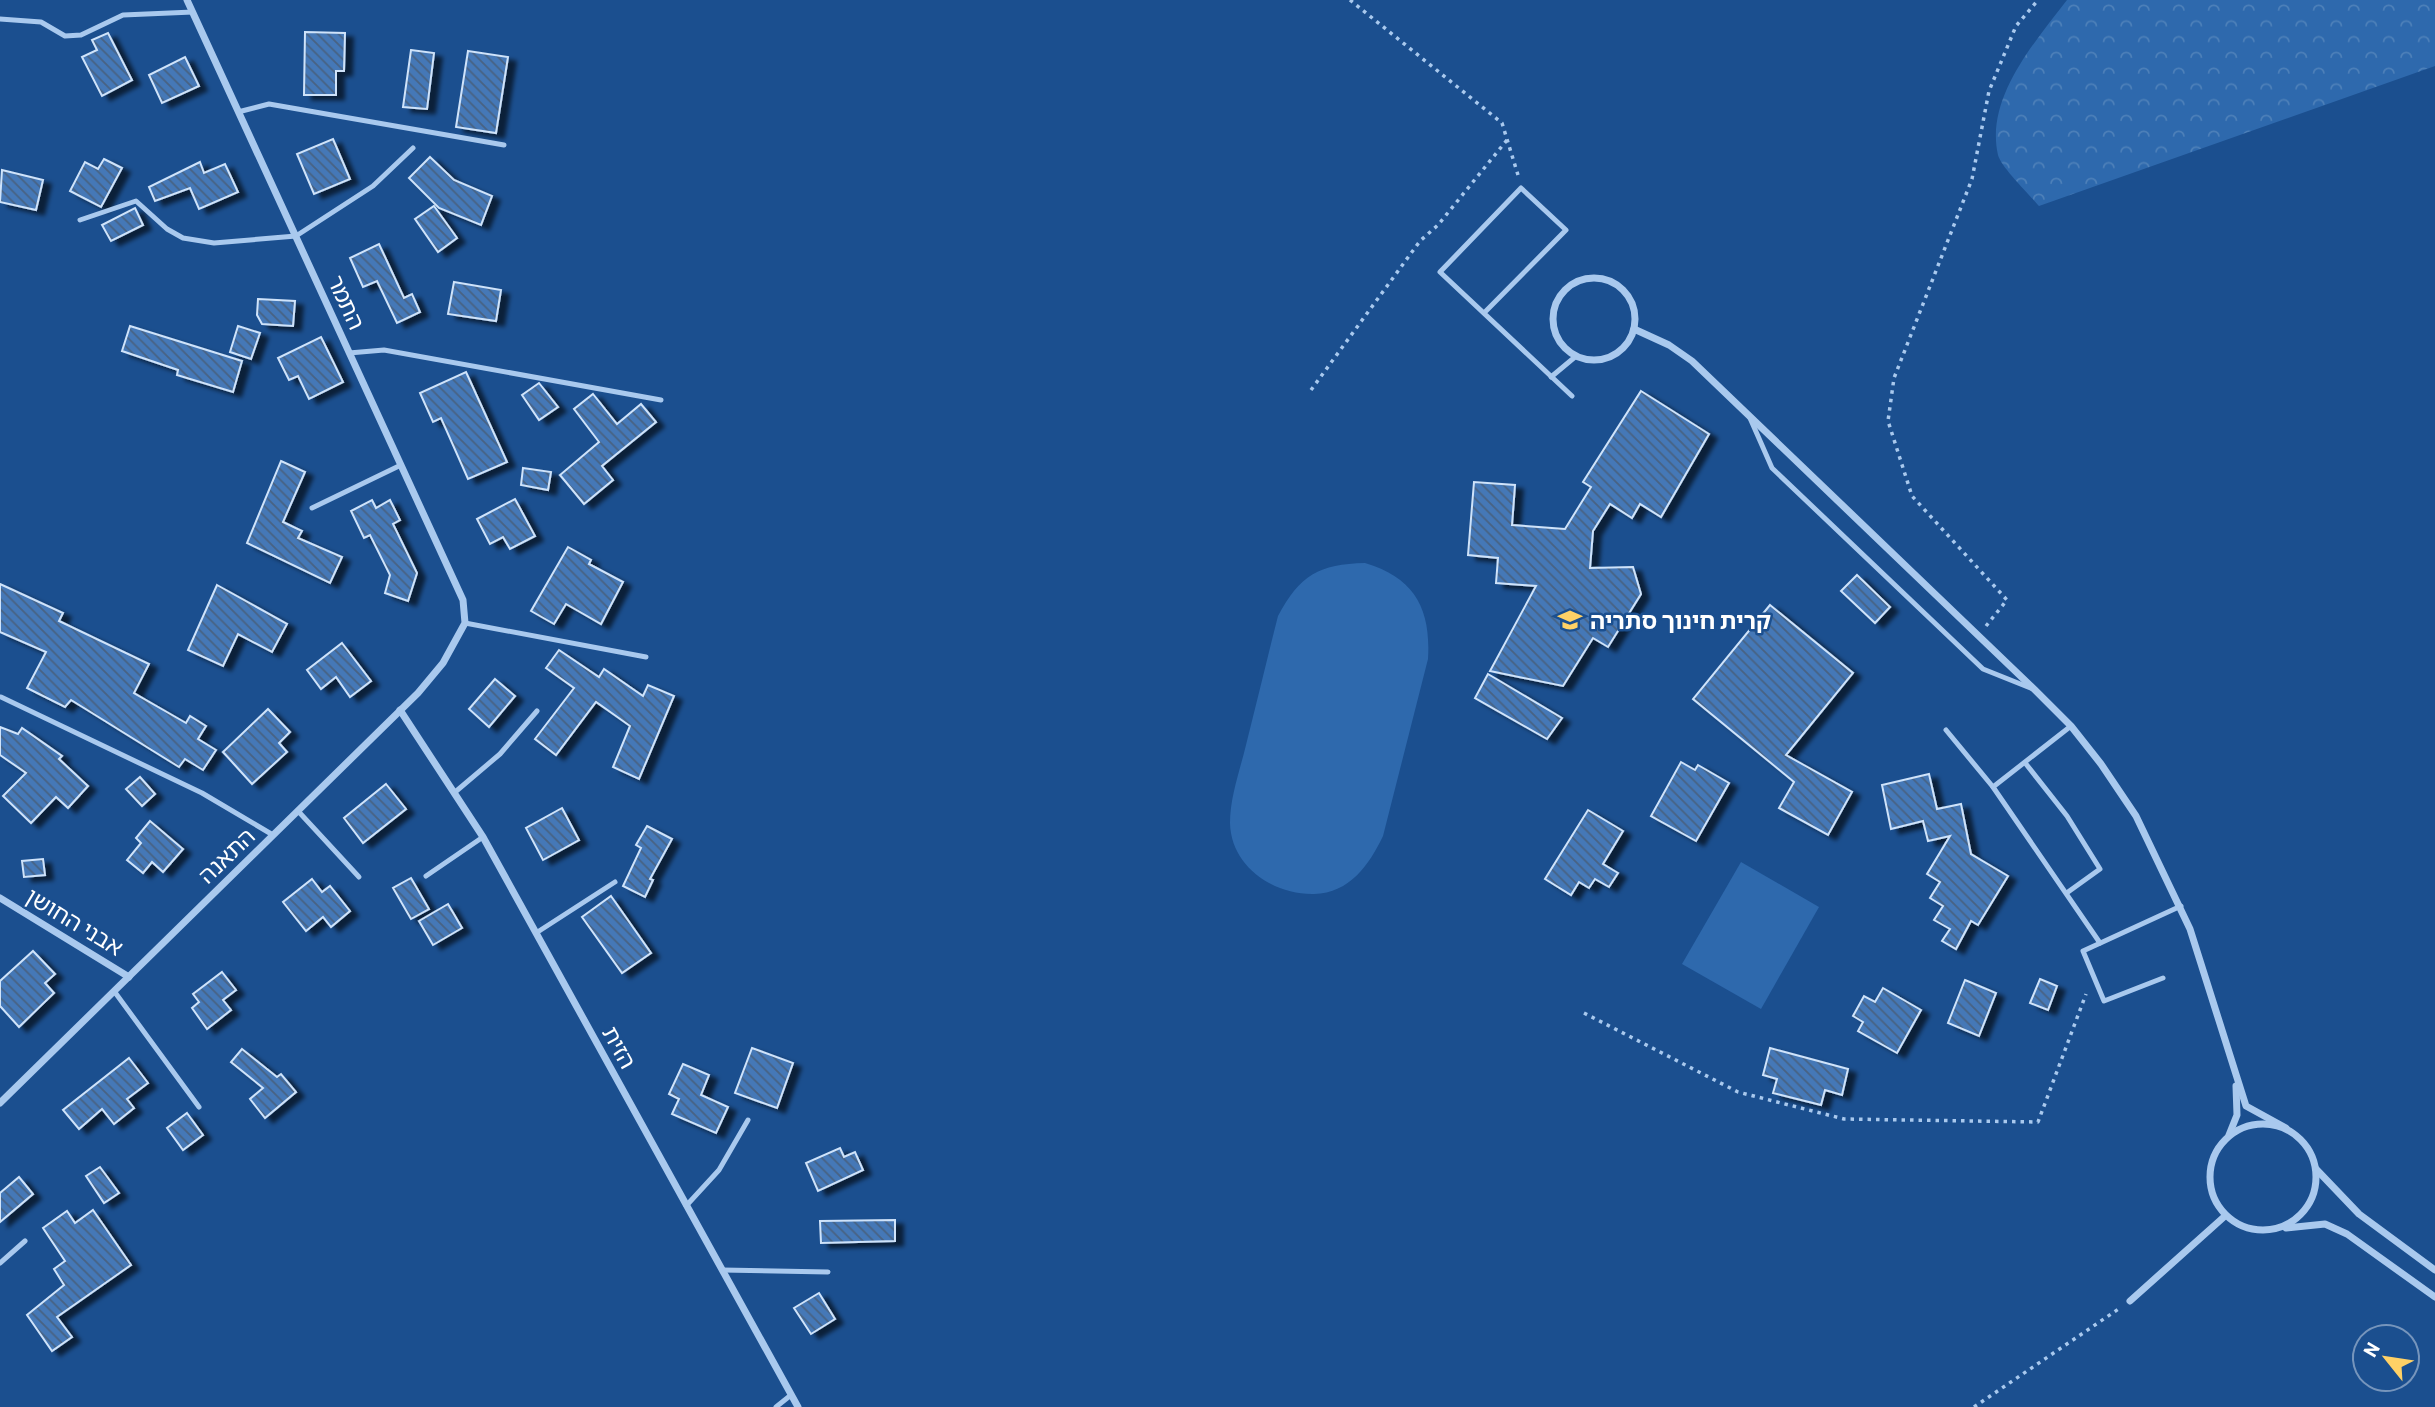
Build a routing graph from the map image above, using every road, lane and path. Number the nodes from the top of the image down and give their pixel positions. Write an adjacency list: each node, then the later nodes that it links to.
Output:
1 (187, 0): 4 (street, התמר)
2 (1350, 0): 7 (path)
3 (2038, 0): 25 (path)
4 (192, 12): 5 (lane); 6 (street, התמר)
5 (0, 19)
6 (239, 112): 8 (lane); 12 (street, התמר)
7 (1507, 140): 10 (path); 18 (path)
8 (504, 145)
9 (412, 148): 12 (lane)
10 (1521, 188): 13 (lane); 13 (lane)
11 (80, 220): 12 (lane)
12 (296, 236): 15 (street, התמר)
13 (1484, 313): 17 (lane)
14 (1634, 329): 16 (street); 16 (street); 21 (street)
15 (349, 353): 20 (lane); 22 (street, התמר)
16 (1575, 357): 17 (lane)
17 (1551, 377): 19 (lane)
18 (1311, 390)
19 (1572, 396)
20 (661, 400)
21 (1748, 415): 25 (street); 27 (lane)
22 (401, 465): 23 (lane); 24 (street, התמר)
23 (312, 508)
24 (465, 623): 26 (lane); 29 (street, התאנה)
25 (1979, 636): 27 (street)
26 (646, 657)
27 (2035, 690): 31 (street)
28 (1, 697): 37 (lane)
29 (400, 710): 35 (street, הזית); 36 (street, התאנה)
30 (537, 711): 35 (lane)
31 (2071, 726): 33 (lane); 44 (street)
32 (1946, 730): 34 (lane)
33 (2026, 764): 34 (lane); 42 (lane)
34 (1993, 787): 42 (lane)
35 (454, 793): 38 (street, הזית)
36 (298, 811): 37 (street, התאנה); 40 (lane)
37 (273, 835): 48 (street, התאנה)
38 (483, 837): 39 (lane); 45 (street, הזית)
39 (426, 876)
40 (359, 877)
41 (615, 882): 45 (lane)
42 (2068, 892): 46 (lane)
43 (0, 898): 48 (street, אבני החושן)
44 (2180, 906): 46 (lane); 52 (street)
45 (536, 933): 59 (street, הזית)
46 (2100, 943): 47 (lane)
47 (2093, 975): 49 (lane); 51 (path)
48 (129, 977): 50 (street, התאנה)
49 (2163, 978)
50 (114, 991): 53 (street, התאנה); 54 (lane)
51 (1584, 1013)
52 (2236, 1082): 56 (street); 57 (street)
53 (0, 1104)
54 (199, 1107)
55 (748, 1120): 59 (lane)
56 (2286, 1128): 57 (street); 58 (street)
57 (2218, 1147): 60 (street)
58 (2316, 1168): 61 (street); 65 (street)
59 (687, 1206): 64 (street, הזית)
60 (2225, 1216): 61 (street); 68 (street)
61 (2275, 1230): 67 (street)
62 (25, 1241): 63 (lane)
63 (0, 1263)
64 (722, 1270): 66 (lane); 69 (street, הזית)
65 (2435, 1270)
66 (828, 1272)
67 (2435, 1297)
68 (2130, 1301): 72 (path)
69 (791, 1395): 70 (lane); 71 (street, הזית)
70 (776, 1407)
71 (797, 1407)
72 (1974, 1407)

